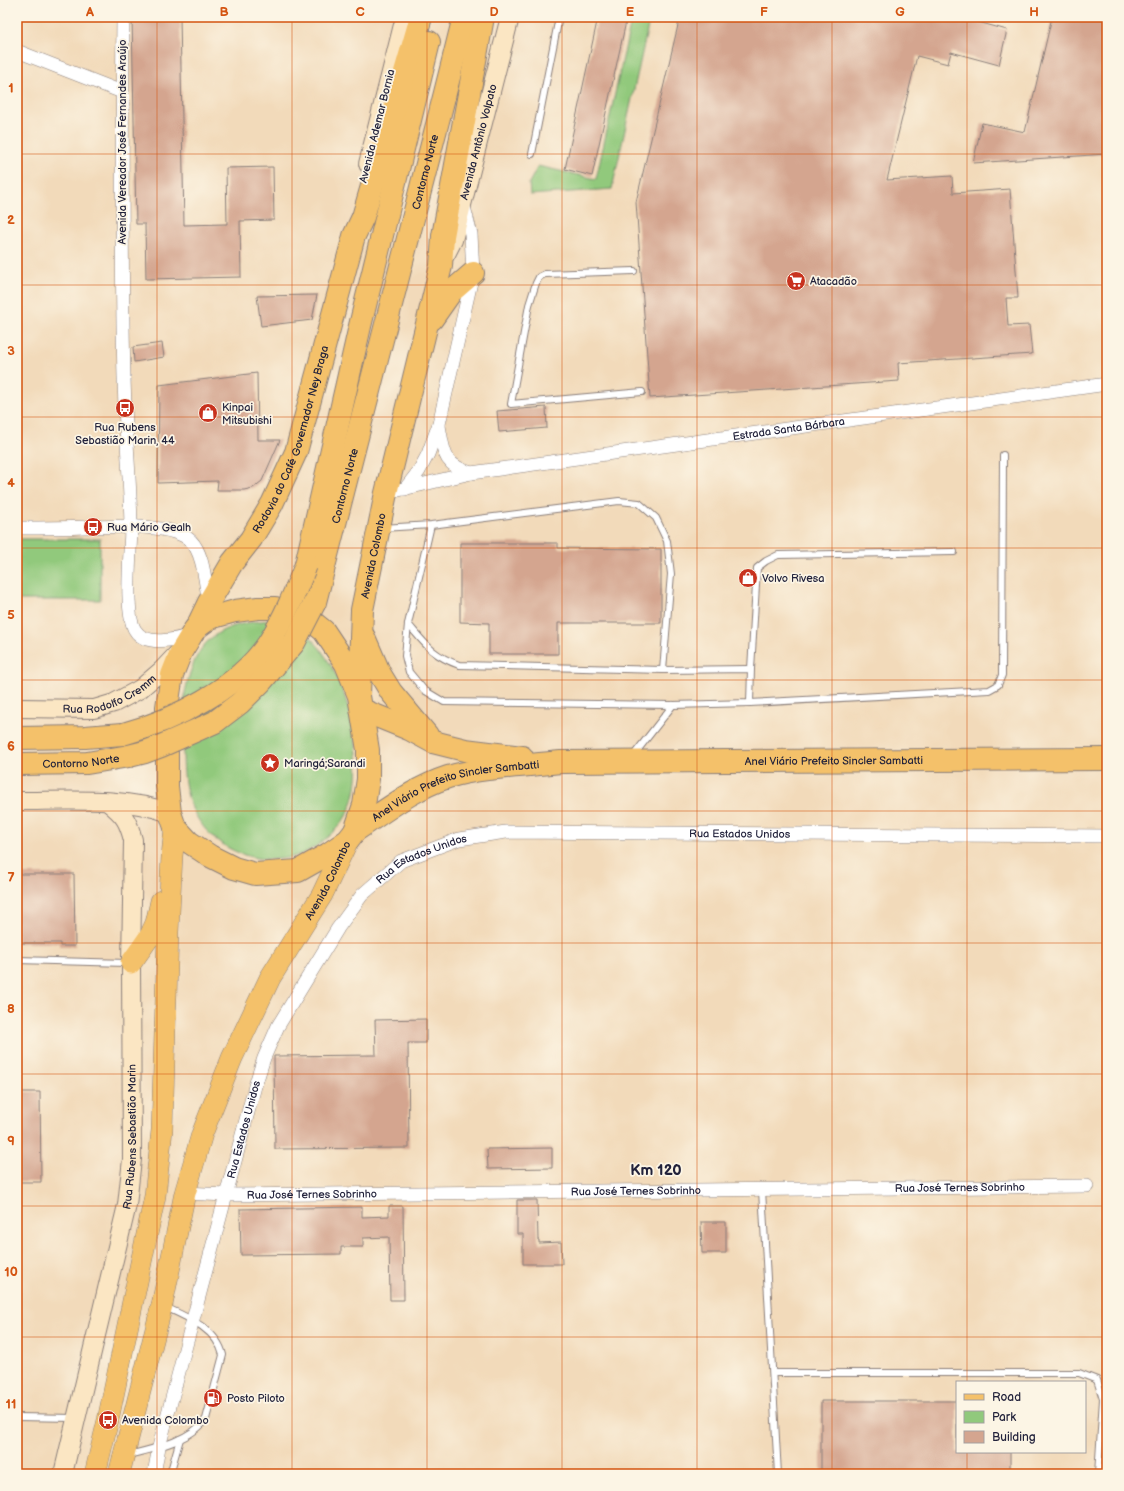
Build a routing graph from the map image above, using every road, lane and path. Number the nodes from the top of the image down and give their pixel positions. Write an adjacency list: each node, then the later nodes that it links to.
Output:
1 (123, 17): 10 (street, Avenida Vereador José Fernandes Araújo)
2 (405, 17): 13 (street, Avenida Ademar Bornia)
3 (421, 17): 13 (highway, Rodovia do Café Governador Ney Braga)
4 (434, 17): 39 (highway, Contorno Norte, bridge)
5 (464, 17): 44 (highway, Contorno Norte, bridge)
6 (483, 17): 14 (highway, Avenida Colombo)
7 (510, 17): 12 (street, Avenida Antônio Volpato)
8 (559, 17): 11 (lane)
9 (17, 51): 10 (street)
10 (122, 92): 25 (street, Avenida Vereador José Fernandes Araújo)
11 (532, 154)
12 (463, 201): 14 (street, Avenida Antônio Volpato); 16 (street)
13 (354, 236): 29 (highway, Rodovia do Café Governador Ney Braga)
14 (441, 266): 17 (highway, Avenida Colombo)
15 (634, 271): 19 (lane)
16 (473, 273): 17 (highway); 20 (street)
17 (424, 332): 23 (highway, Avenida Colombo)
18 (1107, 384): 22 (street, Estrada Santa Bárbara)
19 (642, 392)
20 (439, 424): 22 (street); 23 (street)
21 (1003, 455): 36 (lane)
22 (471, 473): 23 (street, Estrada Santa Bárbara)
23 (396, 491): 27 (highway, Avenida Colombo)
24 (431, 525): 27 (lane); 30 (lane); 34 (lane)
25 (131, 527): 26 (street); 29 (street); 32 (street)
26 (17, 528)
27 (378, 528): 31 (highway, Avenida Colombo)
28 (954, 552): 33 (lane)
29 (209, 602): 32 (highway, Rodovia do Café Governador Ney Braga)
30 (408, 624): 34 (lane); 37 (lane)
31 (360, 627): 35 (highway, Avenida Colombo); 40 (highway)
32 (189, 636): 35 (highway); 38 (street, Rua Rodolfo Cremm); 47 (highway)
33 (751, 669): 34 (lane); 36 (lane)
34 (663, 670)
35 (360, 703): 40 (highway, Anel Viário Prefeito Sincler Sambatti); 48 (highway, Avenida Colombo)
36 (750, 703): 37 (lane)
37 (673, 705): 43 (lane)
38 (17, 708)
39 (17, 738)
40 (433, 742): 42 (highway, Anel Viário Prefeito Sincler Sambatti)
41 (1107, 759): 43 (highway, Anel Viário Prefeito Sincler Sambatti)
42 (561, 762): 43 (highway, Anel Viário Prefeito Sincler Sambatti); 48 (highway, Anel Viário Prefeito Sincler Sambatti)
43 (629, 762)
44 (17, 764)
45 (17, 801): 46 (street)
46 (108, 802): 47 (street); 52 (street, Rua Rubens Sebastião Marin)
47 (173, 820): 48 (highway, Anel Viário Prefeito Sincler Sambatti); 50 (main road)
48 (351, 835): 55 (main road, Avenida Colombo)
49 (1107, 836): 56 (street, Rua Estados Unidos)
50 (172, 856): 52 (main road); 66 (main road)
51 (17, 960): 52 (lane)
52 (130, 963): 61 (street, Rua Rubens Sebastião Marin)
53 (1087, 1186): 54 (street, Rua José Ternes Sobrinho)
54 (762, 1190): 56 (street, Rua José Ternes Sobrinho); 59 (lane)
55 (185, 1193): 56 (street, Rua José Ternes Sobrinho); 57 (main road, Avenida Colombo)
56 (226, 1195): 58 (street, Rua Estados Unidos)
57 (162, 1305): 58 (lane); 64 (main road, Avenida Colombo)
58 (193, 1320): 62 (lane); 63 (street, Rua Estados Unidos)
59 (772, 1373): 69 (lane); 70 (lane)
60 (17, 1418): 61 (lane)
61 (76, 1418): 65 (street, Rua Rubens Sebastião Marin)
62 (180, 1439): 63 (lane); 68 (lane)
63 (159, 1448): 64 (lane); 67 (street, Rua Estados Unidos)
64 (122, 1465)
65 (63, 1474)
66 (95, 1474)
67 (154, 1474)
68 (170, 1474)
69 (778, 1474)
70 (1098, 1474)

